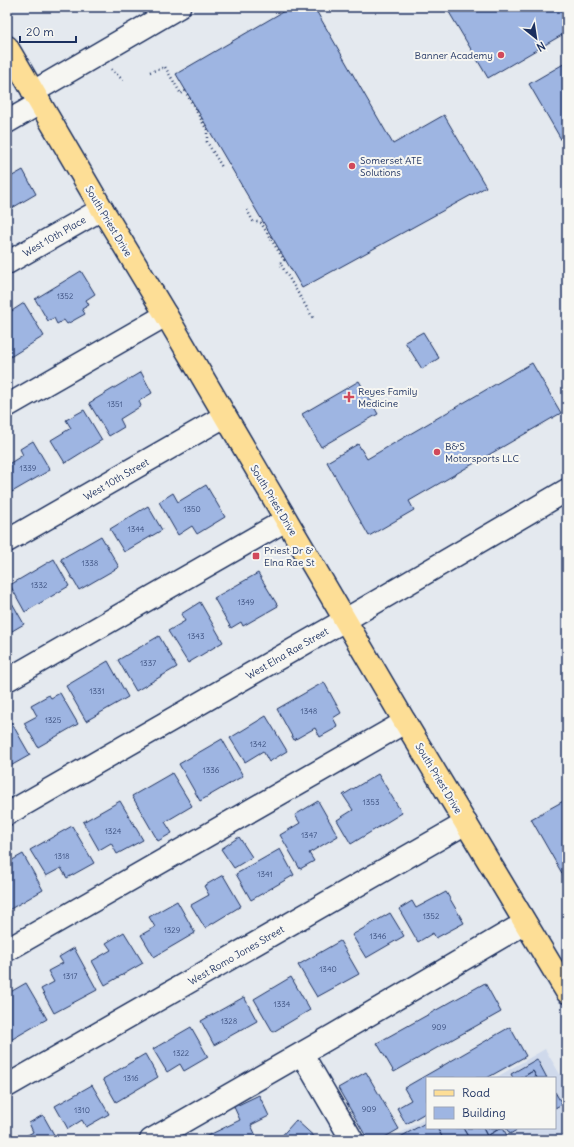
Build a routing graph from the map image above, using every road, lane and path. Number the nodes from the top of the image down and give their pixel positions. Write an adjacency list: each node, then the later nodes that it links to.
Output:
1 (178, 7): 6 (street)
2 (7, 47): 6 (main road, South Priest Drive)
3 (111, 69): 5 (path)
4 (150, 72): 8 (path)
5 (124, 81)
6 (37, 97): 7 (street); 9 (main road, South Priest Drive)
7 (7, 122)
8 (222, 167)
9 (102, 209): 11 (street, West 10th Place); 12 (main road, South Priest Drive)
10 (246, 210): 13 (path)
11 (7, 263)
12 (166, 315): 14 (street); 15 (main road, South Priest Drive)
13 (313, 318)
14 (7, 406)
15 (225, 416): 17 (main road, South Priest Drive); 18 (street, West 10th Street)
16 (567, 490): 19 (street, West Elna Rae Street)
17 (286, 520): 19 (main road, South Priest Drive); 20 (street)
18 (7, 541)
19 (345, 620): 21 (main road, South Priest Drive); 22 (street, West Elna Rae Street)
20 (7, 680)
21 (405, 722): 23 (main road, South Priest Drive); 25 (street)
22 (7, 814)
23 (466, 823): 24 (main road, South Priest Drive); 28 (street, West Romo Jones Street)
24 (526, 922): 26 (main road, South Priest Drive); 27 (street)
25 (7, 950)
26 (567, 992)
27 (302, 1054): 29 (street); 30 (street)
28 (7, 1086)
29 (151, 1140)
30 (352, 1140)

